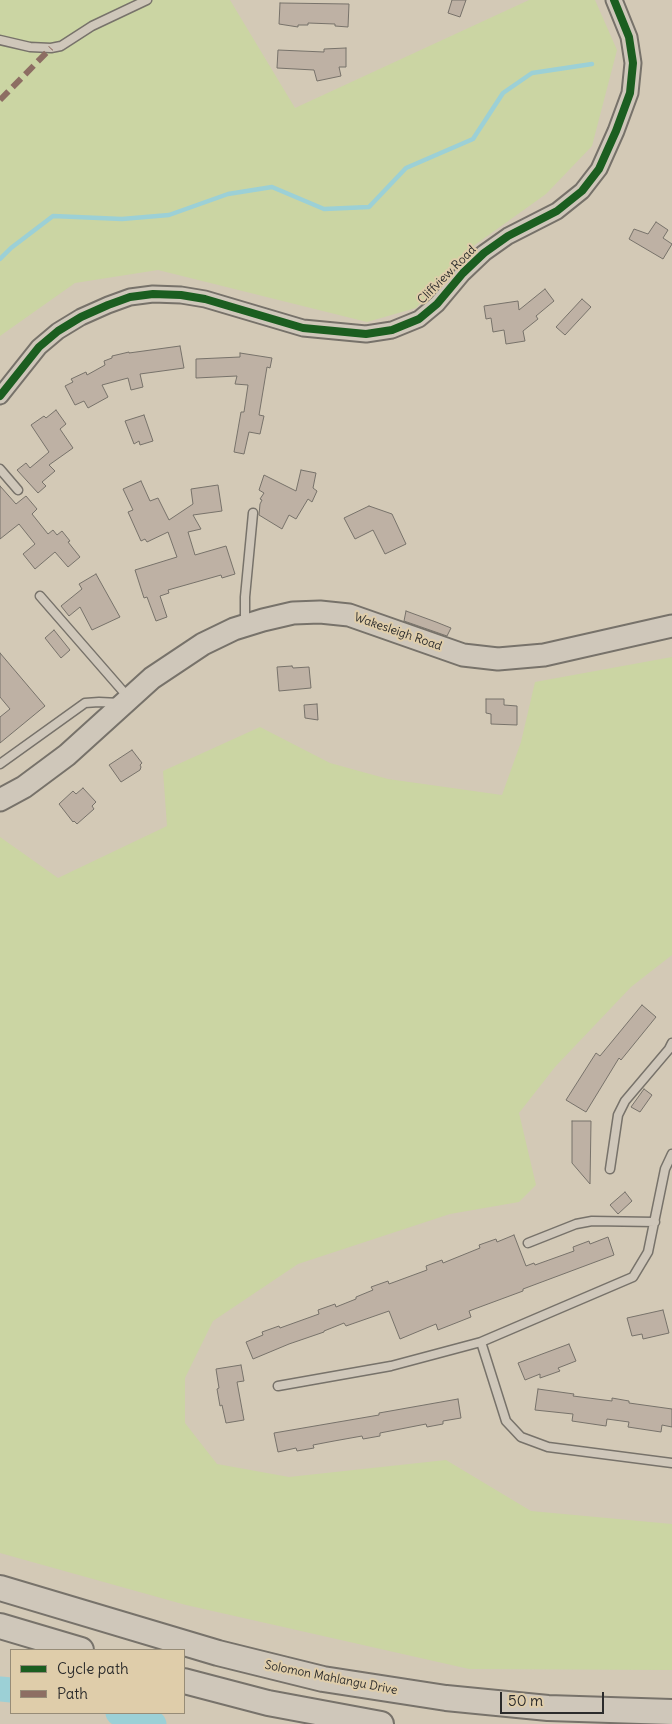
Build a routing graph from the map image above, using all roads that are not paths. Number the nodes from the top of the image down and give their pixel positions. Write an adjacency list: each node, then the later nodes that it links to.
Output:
1 (147, 0): 3 (lane)
2 (614, 0): 4 (street, Cliffview Road)
3 (0, 40)
4 (0, 396)
5 (0, 469): 6 (lane)
6 (18, 490)
7 (254, 513): 9 (lane)
8 (40, 596): 11 (lane)
9 (245, 625): 10 (main road, Wakesleigh Road); 11 (main road, Wakesleigh Road)
10 (672, 626)
11 (127, 700): 12 (lane); 13 (main road, Wakesleigh Road)
12 (0, 764)
13 (0, 800)
14 (672, 1043): 16 (lane)
15 (672, 1154): 17 (lane)
16 (610, 1169)
17 (655, 1222): 18 (lane); 19 (lane)
18 (528, 1243)
19 (481, 1342): 20 (lane); 21 (lane)
20 (278, 1386)
21 (672, 1463)
22 (0, 1588): 26 (highway, Solomon Mahlangu Drive)
23 (0, 1626): 24 (highway)
24 (78, 1649)
25 (185, 1680): 27 (highway)
26 (672, 1712)
27 (381, 1724)

